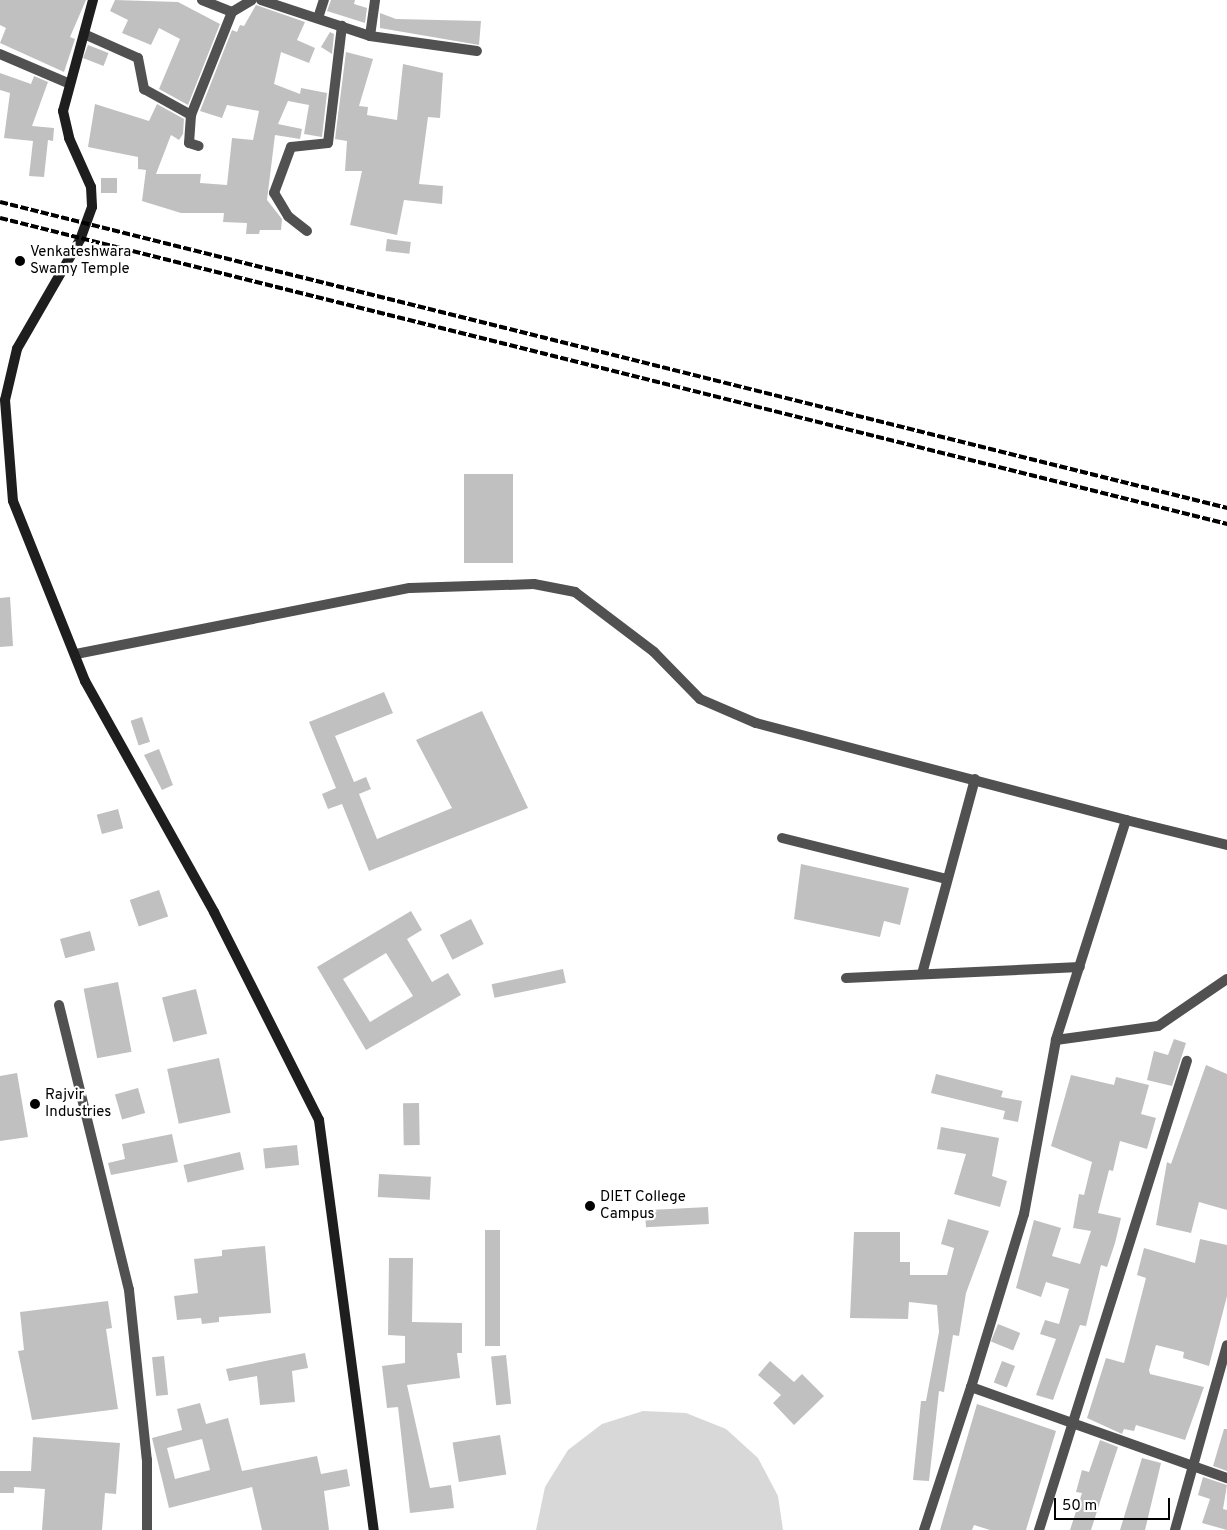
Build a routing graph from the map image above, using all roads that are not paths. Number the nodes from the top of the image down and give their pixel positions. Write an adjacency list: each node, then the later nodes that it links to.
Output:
1 (93, 0): 10 (street)
2 (202, 0): 7 (street)
3 (252, 0): 7 (street)
4 (260, 0): 8 (street)
5 (324, 0): 8 (street)
6 (375, 0): 11 (street)
7 (232, 12): 15 (street)
8 (318, 18): 9 (street)
9 (342, 26): 11 (street); 17 (street)
10 (84, 34): 14 (street); 15 (street)
11 (370, 36): 12 (street)
12 (477, 51)
13 (0, 54): 14 (street)
14 (70, 84): 18 (street)
15 (191, 115): 16 (street)
16 (199, 146)
17 (307, 231)
18 (76, 654): 19 (street); 37 (street)
19 (975, 778): 20 (street); 23 (street)
20 (1126, 820): 22 (street); 24 (street)
21 (782, 838): 23 (street)
22 (1227, 845)
23 (948, 879): 25 (street)
24 (1080, 968): 25 (street); 29 (street)
25 (922, 974): 26 (street)
26 (846, 978)
27 (1227, 979): 29 (street)
28 (59, 1006): 36 (street)
29 (1056, 1040): 32 (street)
30 (1187, 1061): 33 (street)
31 (1227, 1345): 34 (street)
32 (971, 1387): 33 (street); 38 (street)
33 (1074, 1423): 34 (street); 39 (street)
34 (1194, 1466): 35 (street); 40 (street)
35 (1227, 1478)
36 (147, 1530)
37 (374, 1530)
38 (924, 1530)
39 (1040, 1530)
40 (1175, 1530)

